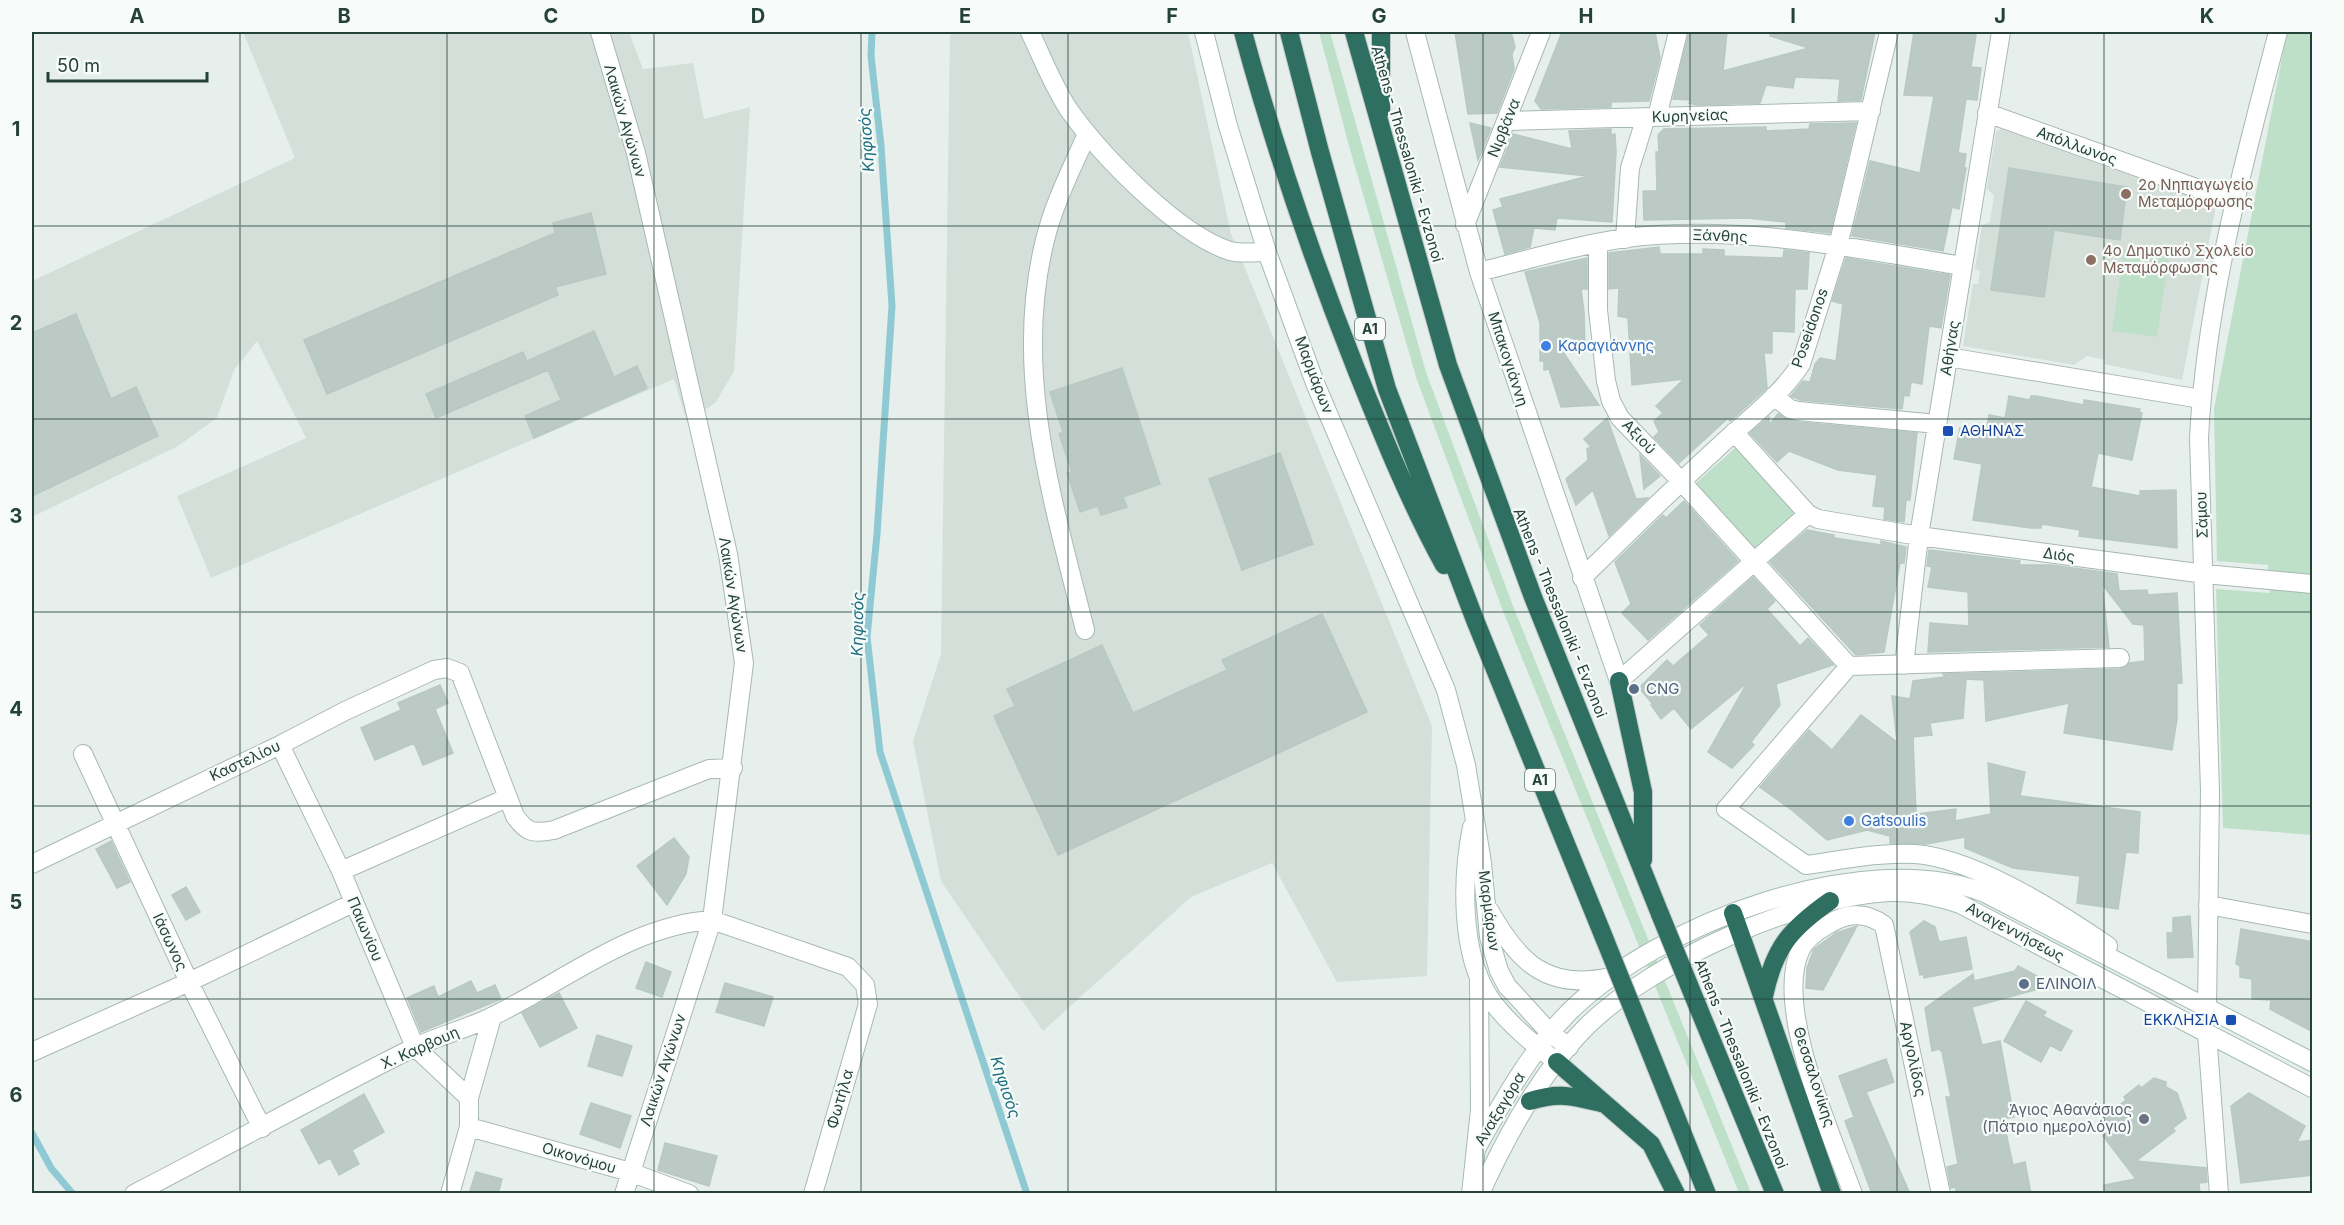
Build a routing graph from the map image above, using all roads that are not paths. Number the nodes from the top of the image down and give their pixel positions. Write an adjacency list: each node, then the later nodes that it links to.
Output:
1 (600, 32): 48 (street, Λαικών Αγώνων)
2 (1030, 32): 18 (street)
3 (1204, 32): 25 (street, Μαρμάρων)
4 (1243, 32): 40 (highway)
5 (1289, 32): 40 (highway, Α1)
6 (1354, 32): 19 (highway, Athens - Thessaloniki - Evzonoi)
7 (1381, 32): 19 (highway)
8 (1415, 32): 21 (street, Μπακογιάννη)
9 (1541, 32): 17 (street, Νιρβάνα)
10 (1678, 32): 16 (street)
11 (1889, 32): 14 (street, Poseidonos)
12 (2001, 32): 15 (street, Αθήνας)
13 (2278, 32): 20 (street, Σάμου)
14 (1871, 111): 16 (street, Κυρηνείας); 24 (street, Poseidonos)
15 (1987, 113): 20 (street, Απόλλωνος); 26 (street, Αθήνας)
16 (1651, 117): 17 (street, Κυρηνείας); 22 (street)
17 (1508, 121): 21 (street, Νιρβάνα)
18 (1087, 134): 25 (street); 41 (street)
19 (1382, 135): 54 (highway, Athens - Thessaloniki - Evzonoi)
20 (2235, 202): 30 (street, Σάμου)
21 (1465, 225): 27 (street, Μπακογιάννη)
22 (1625, 238): 23 (street, Ξάνθης); 24 (street, Ξάνθης)
23 (1598, 244): 27 (street, Ξάνθης); 33 (street, Αξιού)
24 (1838, 246): 26 (street, Ξάνθης); 29 (street, Poseidonos)
25 (1267, 252): 50 (street, Μαρμάρων)
26 (1963, 267): 28 (street, Αθήνας)
27 (1479, 272): 38 (street, Μπακογιάννη)
28 (1948, 357): 30 (street); 31 (street, Αθήνας)
29 (1774, 396): 31 (street); 32 (street, Poseidonos)
30 (2201, 399): 37 (street, Σάμου)
31 (1937, 424): 35 (street, Αθήνας)
32 (1734, 432): 33 (street, Poseidonos); 34 (street)
33 (1681, 481): 36 (street, Αξιού); 38 (street, Poseidonos)
34 (1808, 514): 35 (street, Διός); 36 (street)
35 (1919, 536): 37 (street, Διός); 43 (street, Αθήνας)
36 (1755, 561): 44 (street, Αξιού); 45 (street)
37 (2205, 574): 39 (street, Διός); 58 (street, Σάμου)
38 (1582, 578): 45 (street, Μπακογιάννη)
39 (2313, 584)
40 (1475, 620): 95 (highway, Α1, bridge)
41 (1085, 630)
42 (2120, 658): 43 (street)
43 (1904, 665): 44 (street)
44 (1849, 666): 67 (street)
45 (1619, 681): 54 (highway)
46 (280, 745): 49 (street, Καστελίου); 51 (street, Καστελίου); 53 (street, Παιωνίου)
47 (83, 753): 51 (street, Ιάσωνος)
48 (733, 768): 49 (street); 60 (street, Λαικών Αγώνων)
49 (507, 798): 53 (street)
50 (1473, 819): 57 (street, Μαρμάρων); 64 (street, Μαρμάρων)
51 (115, 821): 52 (street, Καστελίου); 66 (street, Ιάσωνος)
52 (32, 864)
53 (341, 871): 56 (street, Παιωνίου)
54 (1643, 871): 96 (highway, Athens - Thessaloniki - Evzonoi, bridge)
55 (1830, 901): 63 (street, Αναγεννήσεως); 68 (highway); 72 (street, Αναγεννήσεως)
56 (353, 903): 66 (street); 73 (street, Παιωνίου)
57 (1485, 903): 65 (street); 71 (street, Μαρμάρων)
58 (2208, 905): 61 (street); 69 (street, Σάμου)
59 (1733, 913): 63 (highway); 65 (street, Αναγεννήσεως); 67 (street, Αναγεννήσεως)
60 (712, 920): 70 (street, Χ. Καρβουη); 86 (street, Λαικών Αγώνων); 91 (street, Φωτήλα)
61 (2313, 924)
62 (1884, 925): 98 (street, Θεσσαλονίκης); 99 (street, Αργολίδος)
63 (1742, 933): 68 (highway); 74 (street, Αναγεννήσεως)
64 (1479, 976): 75 (street, Μαρμάρων); 85 (street)
65 (1611, 977): 71 (street, Αναγεννήσεως)
66 (189, 982): 76 (street); 84 (street, Ιάσωνος)
67 (2182, 995): 69 (street, Αναγεννήσεως)
68 (1764, 996): 97 (highway)
69 (2206, 1008): 78 (street, Αναγεννήσεως)
70 (492, 1017): 73 (street, Χ. Καρβουη); 80 (street)
71 (1550, 1033): 74 (street, Μαρμάρων); 75 (street, Αναξαγόρα)
72 (2207, 1033): 79 (street, Αναγεννήσεως); 100 (street)
73 (415, 1047): 80 (street, Παιωνίου); 84 (street, Χ. Καρβουη)
74 (1569, 1047): 77 (street, Αναγεννήσεως)
75 (1539, 1048): 77 (street, Μαρμάρων); 85 (street, Αναξαγόρα)
76 (32, 1052)
77 (1557, 1062): 81 (street, Αναξαγόρα); 82 (highway)
78 (2313, 1062)
79 (2313, 1088)
80 (468, 1098): 83 (street)
81 (1530, 1101): 82 (highway); 93 (street, Αναξαγόρα)
82 (1608, 1105): 94 (highway)
83 (469, 1127): 86 (street, Οικονόμου); 88 (street)
84 (262, 1128): 87 (street, Χ. Καρβουη)
85 (1476, 1149): 92 (street, Αναξαγόρα)
86 (630, 1172): 89 (street, Λαικών Αγώνων); 90 (street, Οικονόμου)
87 (134, 1194)
88 (450, 1194)
89 (624, 1194)
90 (689, 1194)
91 (813, 1194)
92 (1471, 1194)
93 (1480, 1194)
94 (1676, 1194)
95 (1707, 1194)
96 (1775, 1194)
97 (1832, 1194)
98 (1853, 1194)
99 (1941, 1194)
100 (2219, 1194)

